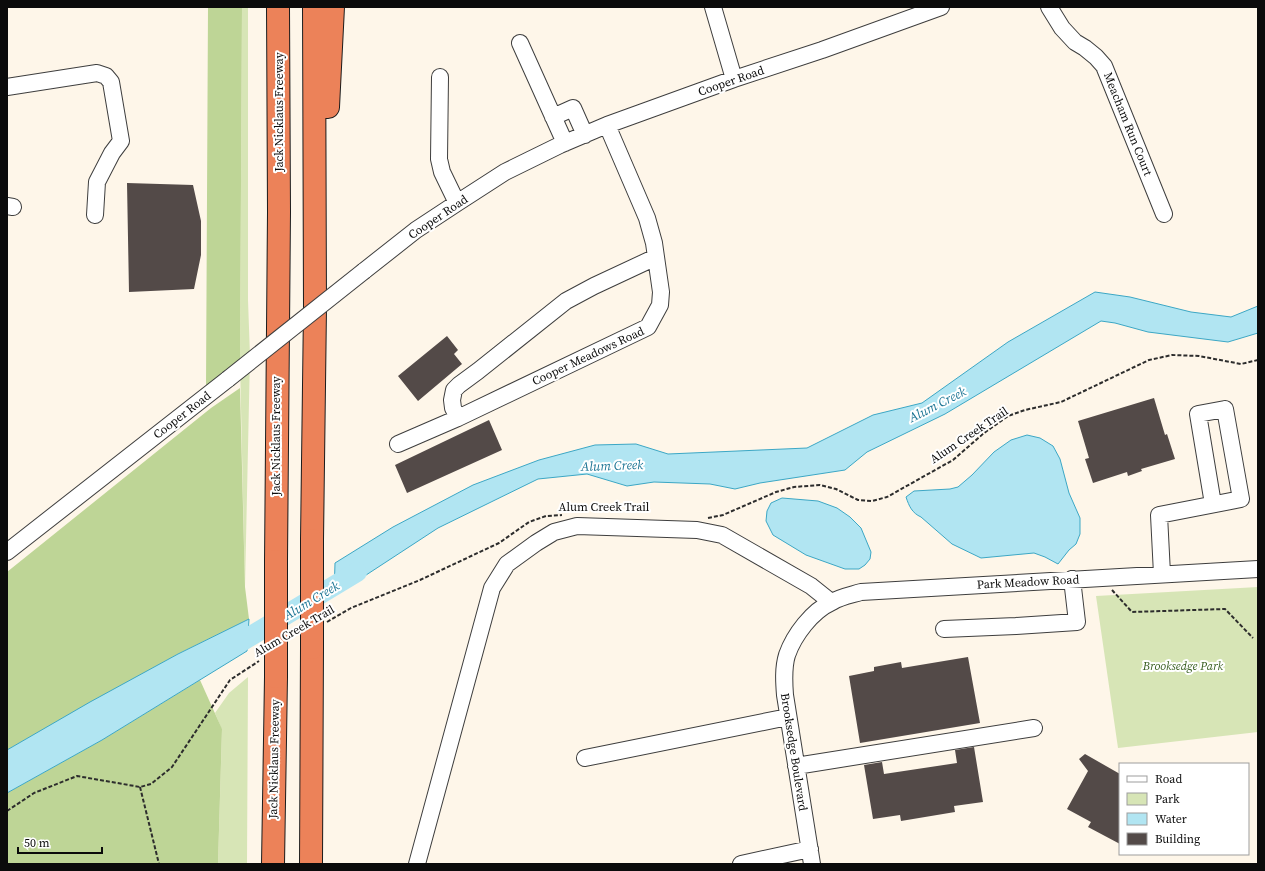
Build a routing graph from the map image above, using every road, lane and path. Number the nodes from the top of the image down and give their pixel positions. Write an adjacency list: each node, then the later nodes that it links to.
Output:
1 (278, 7): 46 (highway, Jack Nicklaus Freeway, bridge)
2 (314, 7): 19 (highway)
3 (333, 7): 19 (highway)
4 (713, 7): 10 (street)
5 (941, 7): 7 (street, Cooper Road)
6 (1049, 7): 17 (street, Meacham Run Court)
7 (919, 11): 10 (street, Cooper Road)
8 (520, 43): 12 (street)
9 (440, 77): 16 (street)
10 (734, 79): 13 (street, Cooper Road)
11 (7, 87): 18 (street)
12 (553, 117): 14 (street); 15 (street)
13 (607, 125): 14 (street, Cooper Road); 20 (street, Cooper Meadows Road)
14 (585, 134): 15 (street, Cooper Road)
15 (565, 143): 16 (street, Cooper Road)
16 (457, 203): 27 (street, Cooper Road, bridge)
17 (1164, 214)
18 (95, 215)
19 (315, 250): 47 (highway, bridge)
20 (656, 257): 22 (street); 22 (street, Cooper Meadows Road)
21 (1258, 360): 26 (path, Alum Creek Trail)
22 (458, 418): 23 (street, Cooper Meadows Road)
23 (398, 444)
24 (1213, 504): 24 (street); 29 (street)
25 (562, 515): 34 (path, Alum Creek Trail)
26 (706, 518)
27 (7, 552)
28 (1258, 568): 29 (street, Park Meadow Road)
29 (1162, 574): 30 (street, Park Meadow Road)
30 (1072, 579): 32 (street, Park Meadow Road); 35 (street)
31 (1110, 587): 36 (path)
32 (831, 602): 33 (street, Park Meadow Road); 48 (street)
33 (806, 621): 38 (street, Brooksedge Boulevard)
34 (324, 624)
35 (944, 629)
36 (1253, 638)
37 (264, 658): 42 (path, Alum Creek Trail)
38 (788, 717): 40 (street); 41 (street, Brooksedge Boulevard)
39 (1034, 728): 41 (street)
40 (585, 758)
41 (796, 766): 44 (street, Brooksedge Boulevard)
42 (140, 787): 43 (path); 45 (path)
43 (7, 811)
44 (811, 856): 49 (street)
45 (159, 864)
46 (272, 864)
47 (311, 864)
48 (417, 864)
49 (741, 864)

